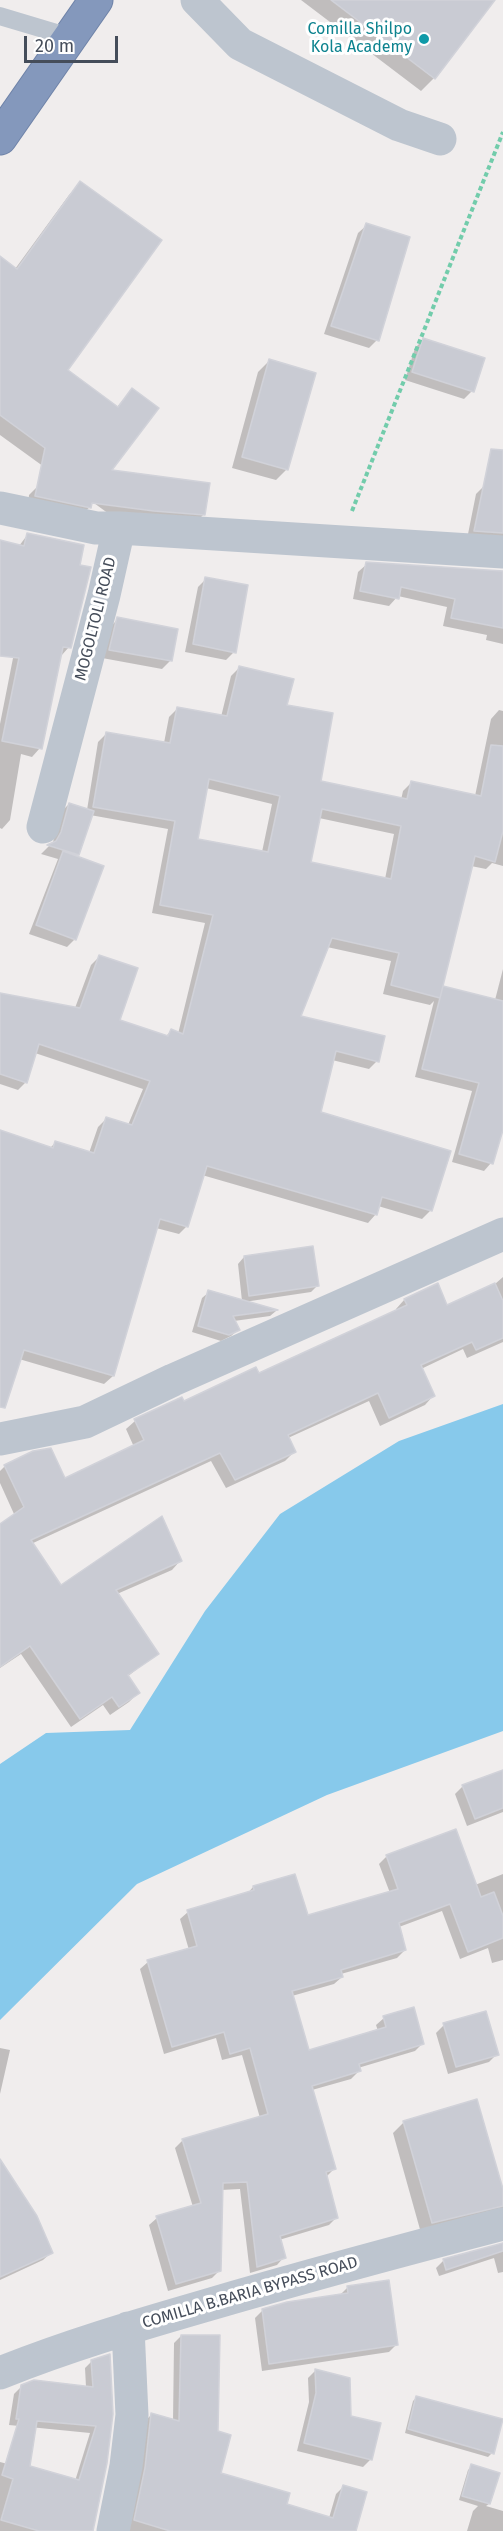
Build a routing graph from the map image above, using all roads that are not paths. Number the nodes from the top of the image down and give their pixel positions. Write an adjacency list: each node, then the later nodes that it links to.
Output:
1 (96, 0): 4 (highway)
2 (197, 0): 6 (street)
3 (0, 16): 4 (lane)
4 (70, 37): 5 (highway)
5 (0, 138)
6 (440, 139)
7 (0, 508): 8 (street)
8 (118, 528): 9 (street); 10 (street, MOGOLTOLI ROAD)
9 (503, 552)
10 (44, 827)
11 (503, 1234): 12 (street)
12 (0, 1438)
13 (503, 2224): 14 (street, COMILLA B.BARIA BYPASS ROAD)
14 (128, 2328): 15 (street, COMILLA B.BARIA BYPASS ROAD); 16 (street)
15 (0, 2373)
16 (113, 2531)

